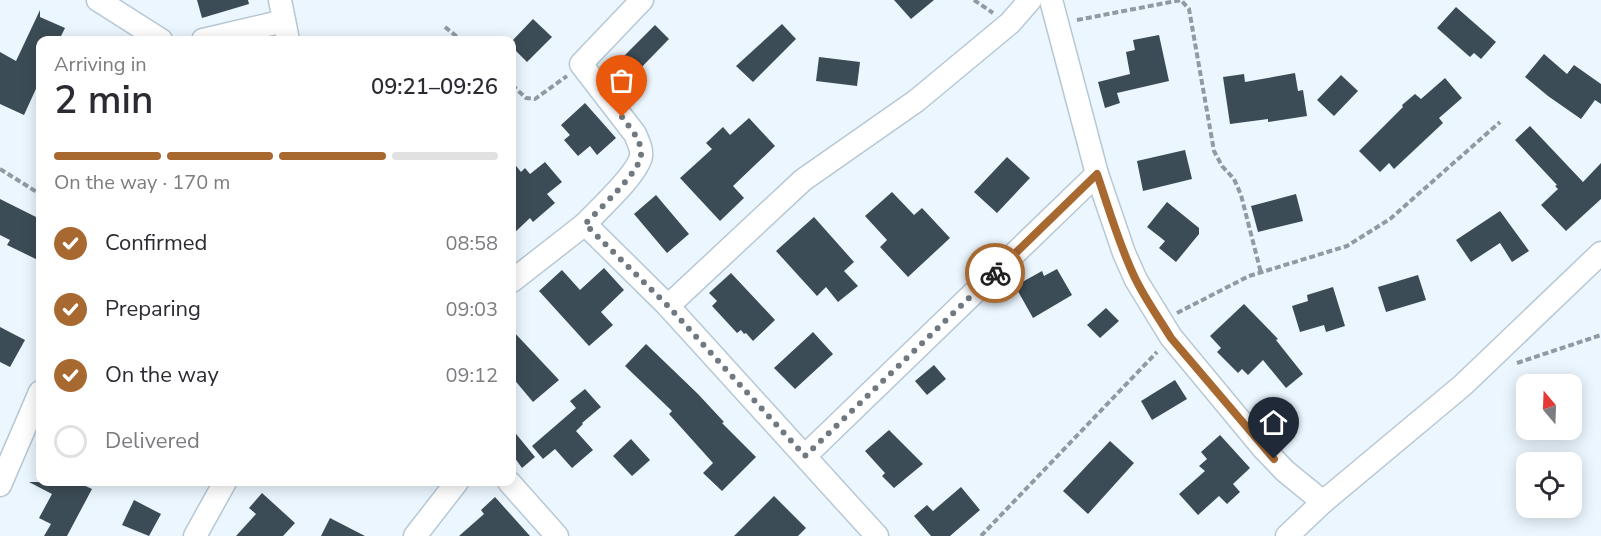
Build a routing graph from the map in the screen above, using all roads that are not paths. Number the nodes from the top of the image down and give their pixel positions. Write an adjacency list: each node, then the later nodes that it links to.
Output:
1 (98, 0): 6 (street)
2 (642, 0): 9 (street)
3 (1030, 0): 12 (street)
4 (1051, 0): 8 (street)
5 (284, 21): 7 (street)
6 (155, 36)
7 (220, 36)
8 (1097, 174): 14 (street); 19 (street)
9 (585, 224): 11 (street); 12 (street)
10 (1601, 253): 19 (street)
11 (516, 278)
12 (668, 306): 14 (street)
13 (36, 401): 15 (street)
14 (805, 456): 20 (street)
15 (0, 485)
16 (223, 486): 21 (street)
17 (454, 486): 22 (street)
18 (513, 486): 23 (street)
19 (1323, 502): 24 (street)
20 (867, 532)
21 (195, 536)
22 (415, 536)
23 (557, 536)
24 (1287, 536)

